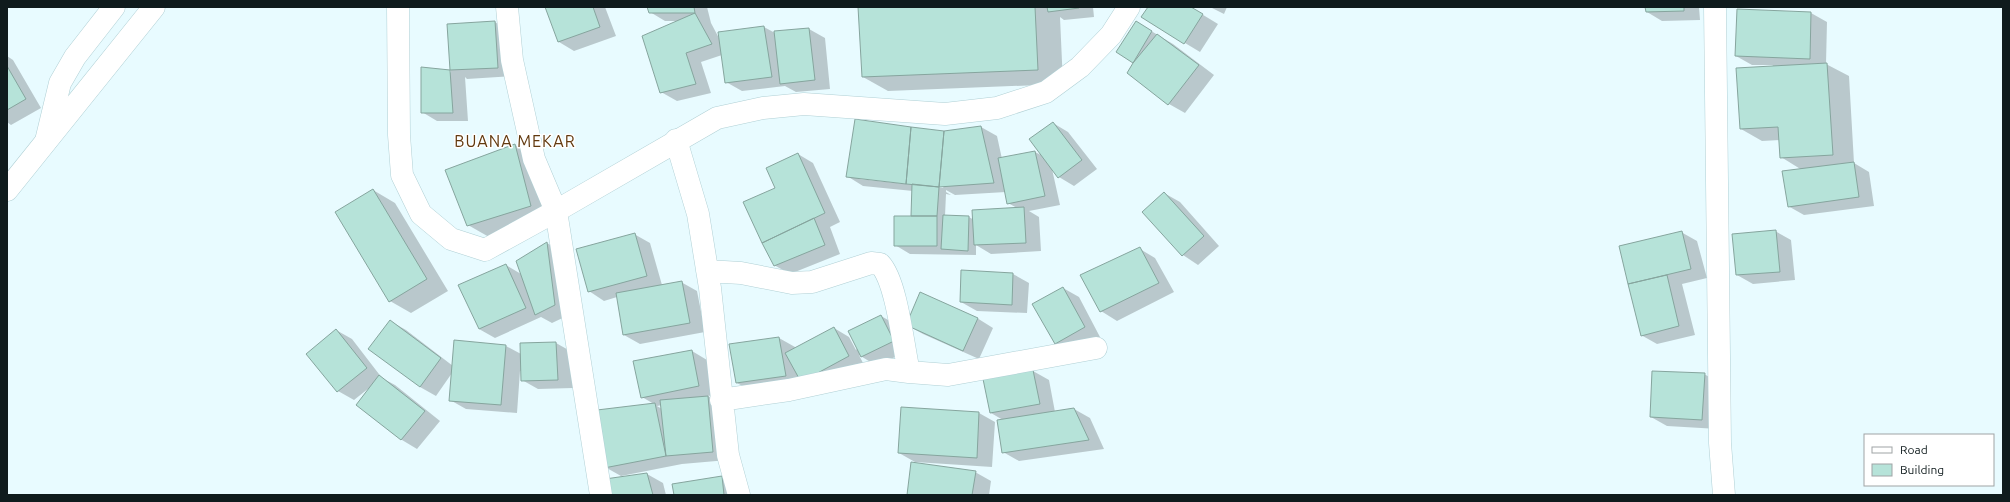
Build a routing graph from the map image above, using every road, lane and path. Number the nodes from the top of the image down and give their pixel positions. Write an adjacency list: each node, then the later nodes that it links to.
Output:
1 (114, 7): 8 (street)
2 (154, 7): 8 (street)
3 (398, 7): 10 (street)
4 (508, 7): 10 (street)
5 (1129, 7): 7 (street)
6 (1715, 7): 17 (street)
7 (676, 140): 10 (street); 11 (street)
8 (46, 141): 9 (street)
9 (7, 190)
10 (556, 211): 15 (street)
11 (707, 271): 13 (street); 14 (street)
12 (1096, 348): 13 (street)
13 (909, 372): 14 (street)
14 (721, 400): 16 (street)
15 (600, 495)
16 (739, 495)
17 (1724, 495)

